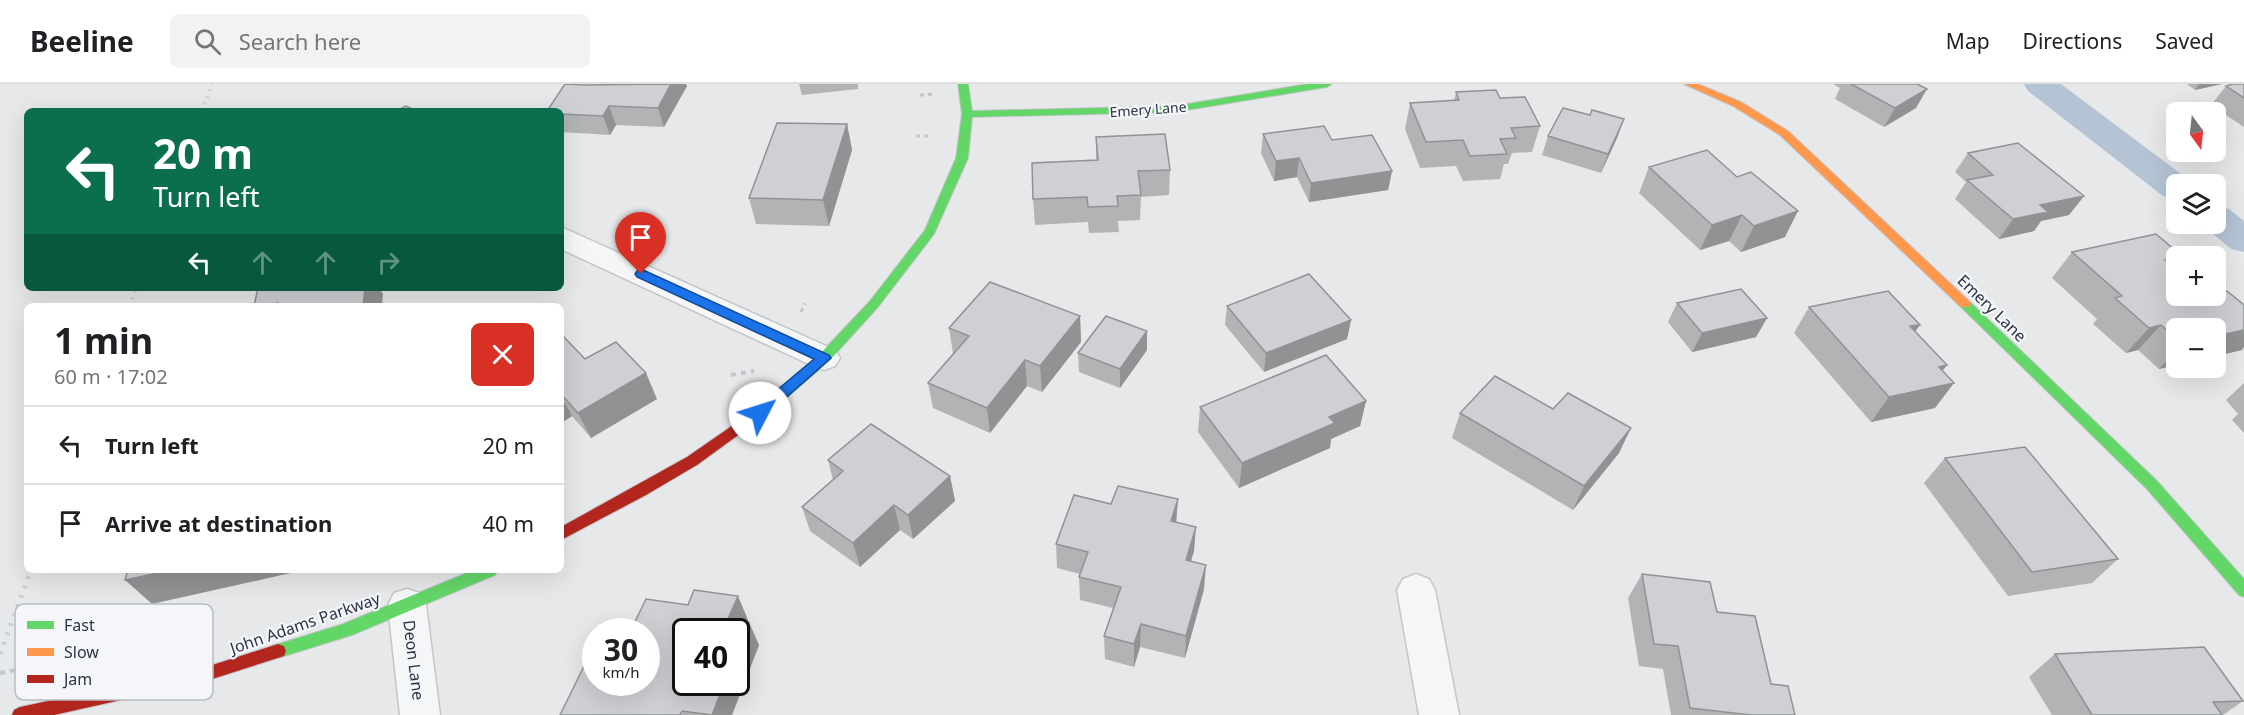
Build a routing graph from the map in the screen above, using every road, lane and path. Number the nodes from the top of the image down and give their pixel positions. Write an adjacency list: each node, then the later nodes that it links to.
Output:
1 (963, 84): 4 (street)
2 (1327, 84): 4 (street, Emery Lane)
3 (1689, 84): 12 (street, Emery Lane)
4 (967, 114): 6 (street)
5 (564, 238): 6 (street)
6 (824, 358): 9 (street)
7 (754, 370): 8 (path)
8 (731, 375)
9 (564, 532)
10 (483, 573): 13 (street, John Adams Parkway)
11 (1416, 590): 20 (street)
12 (2244, 590)
13 (406, 605): 15 (street, John Adams Parkway); 19 (street, Deon Lane)
14 (15, 670): 16 (path)
15 (213, 672)
16 (0, 673)
17 (88, 700): 18 (street, John Adams Parkway)
18 (20, 715)
19 (420, 715)
20 (1439, 715)

